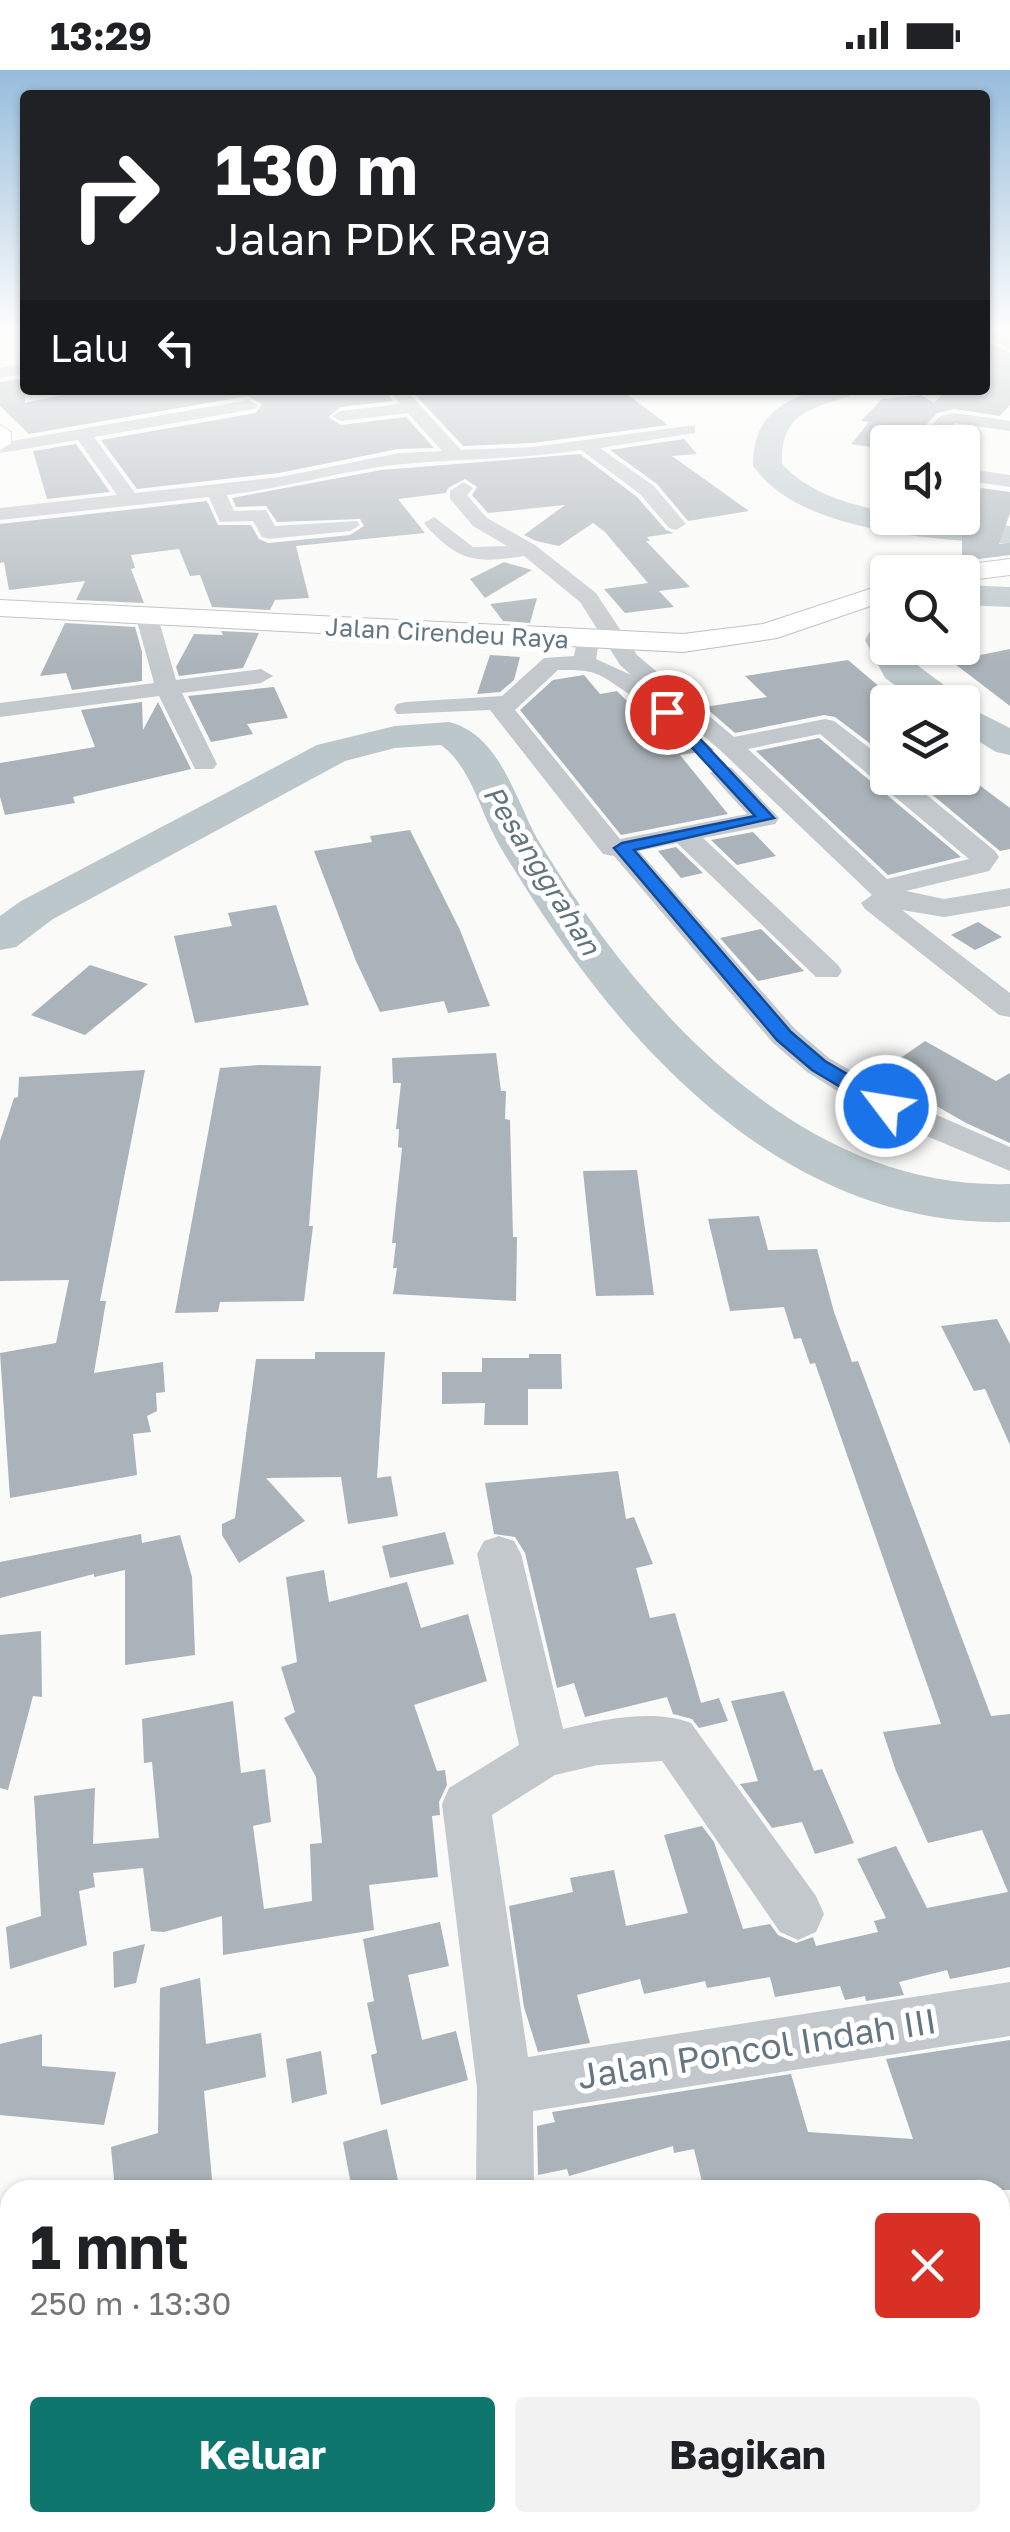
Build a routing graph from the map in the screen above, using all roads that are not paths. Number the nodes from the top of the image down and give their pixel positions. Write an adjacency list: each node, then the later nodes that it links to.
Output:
1 (35, 441): 6 (street)
2 (88, 441): 12 (street)
3 (443, 441): 7 (street)
4 (612, 441): 5 (street)
5 (586, 445): 7 (street); 15 (street)
6 (0, 446)
7 (455, 455): 11 (street)
8 (980, 477): 9 (street)
9 (1010, 481)
10 (463, 488): 17 (street)
11 (216, 491): 12 (street); 16 (street)
12 (130, 501): 13 (street)
13 (0, 514)
14 (434, 522): 17 (street)
15 (676, 524)
16 (350, 525)
17 (528, 549): 23 (street)
18 (1010, 567): 19 (main road)
19 (980, 571)
20 (870, 597): 23 (main road, Jalan Cirendeu Raya)
21 (0, 608): 22 (main road, Jalan Cirendeu Raya)
22 (146, 614): 24 (main road, Jalan Cirendeu Raya); 26 (street)
23 (620, 642): 24 (main road, Jalan Cirendeu Raya); 30 (street)
24 (586, 652): 28 (street); 34 (street)
25 (261, 676): 26 (street)
26 (167, 688): 29 (street); 32 (street)
27 (406, 708): 28 (street)
28 (504, 708): 36 (street)
29 (0, 710)
30 (729, 745): 31 (street); 37 (street)
31 (870, 761)
32 (204, 764)
33 (912, 795): 37 (street)
34 (766, 818): 35 (street); 40 (street)
35 (684, 836): 36 (street); 39 (street)
36 (622, 848): 41 (street)
37 (881, 888): 38 (street)
38 (1010, 897)
39 (827, 971)
40 (1010, 1008)
41 (1010, 1160)
42 (498, 1554): 43 (street)
43 (545, 1754): 44 (street); 46 (street)
44 (798, 1914)
45 (1010, 2009): 46 (street, Jalan Poncol Indah III)
46 (505, 2088): 47 (street)
47 (504, 2180)

